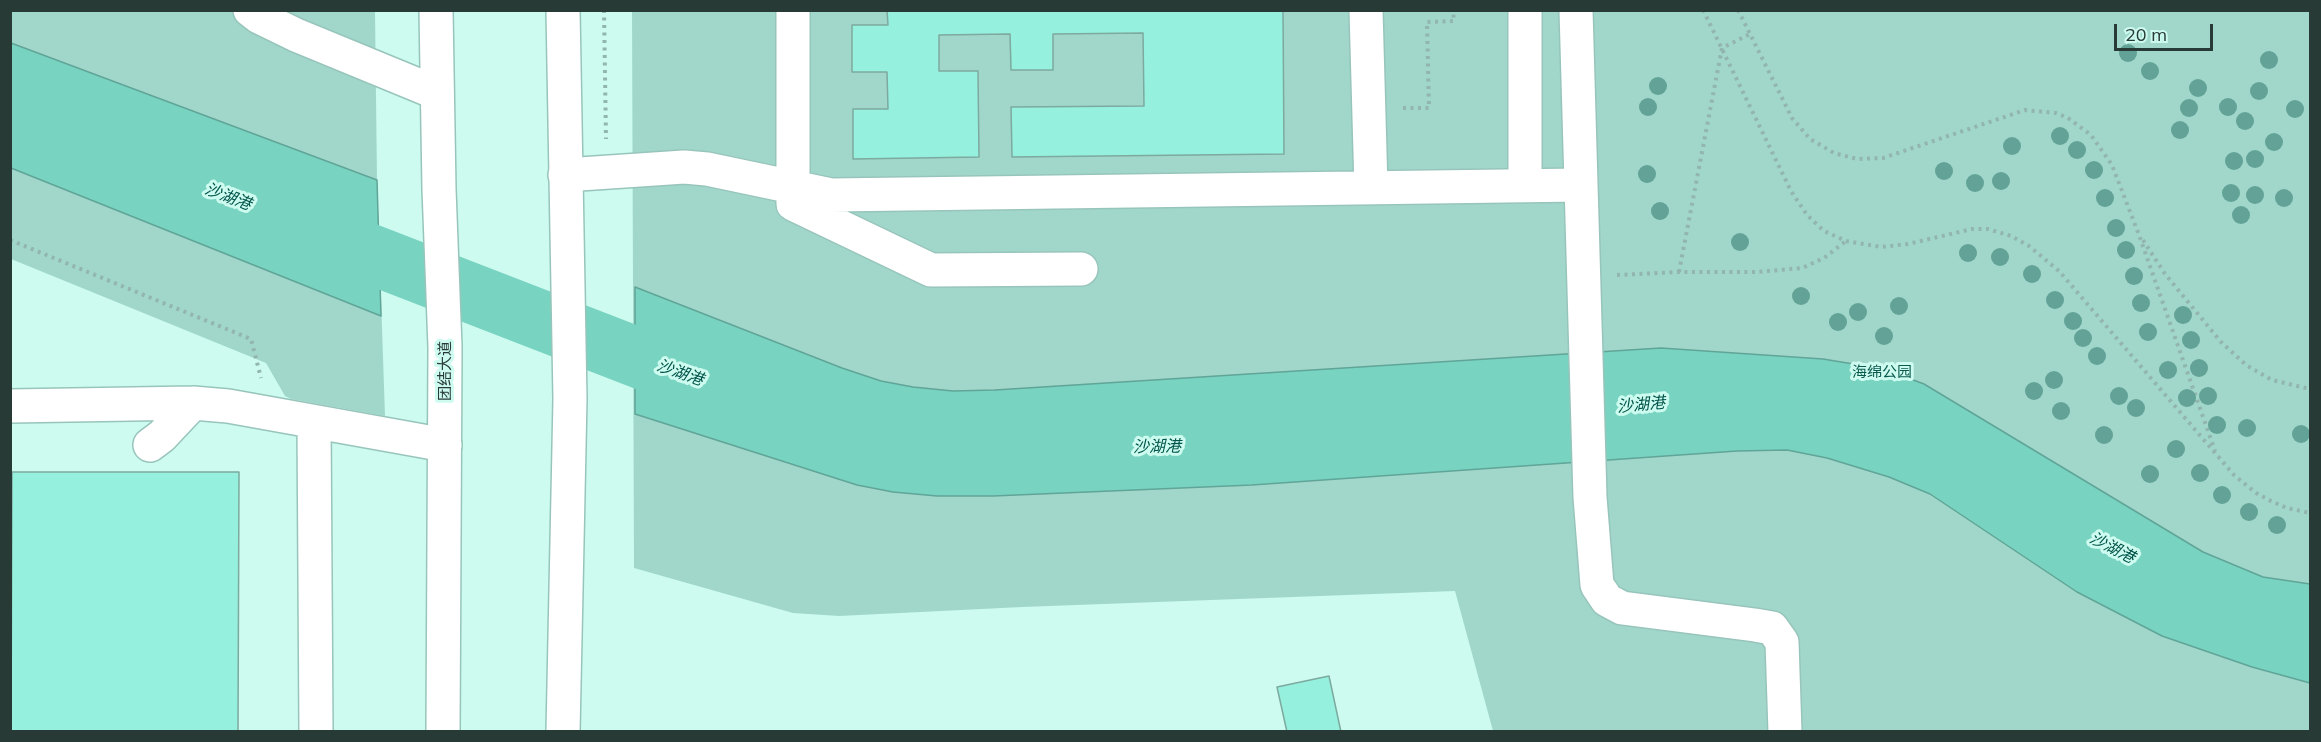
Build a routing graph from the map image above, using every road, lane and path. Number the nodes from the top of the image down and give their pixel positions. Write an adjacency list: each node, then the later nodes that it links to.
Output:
1 (250, 10): 14 (main road)
2 (436, 10): 14 (main road, 团结大道)
3 (563, 10): 17 (main road)
4 (604, 10): 16 (path)
5 (793, 10): 20 (main road)
6 (1366, 10): 15 (main road)
7 (1453, 10): 15 (path)
8 (1525, 10): 18 (main road)
9 (1576, 10): 19 (main road)
10 (1702, 10): 13 (path)
11 (1738, 10): 12 (path)
12 (1750, 34): 13 (path); 22 (path)
13 (1722, 48): 24 (path); 26 (path)
14 (437, 93): 34 (main road, 团结大道)
15 (1369, 109): 21 (main road)
16 (606, 172): 17 (main road); 20 (main road)
17 (566, 176): 39 (main road)
18 (1526, 185): 19 (main road); 21 (main road)
19 (1581, 185): 27 (main road)
20 (793, 188): 21 (main road); 25 (main road)
21 (1371, 188)
22 (2139, 235): 28 (path); 35 (path)
23 (10, 240): 31 (path)
24 (1846, 241): 26 (path); 35 (path)
25 (1081, 269)
26 (1679, 272): 27 (path)
27 (1584, 277): 40 (main road)
28 (2310, 388)
29 (193, 403): 30 (main road); 31 (main road); 33 (main road)
30 (10, 406)
31 (271, 414): 32 (main road)
32 (314, 422): 34 (main road); 37 (main road)
33 (150, 445)
34 (445, 445): 38 (main road, 团结大道)
35 (2216, 455): 36 (path)
36 (2310, 513)
37 (316, 732)
38 (443, 732)
39 (563, 732)
40 (1785, 732)

